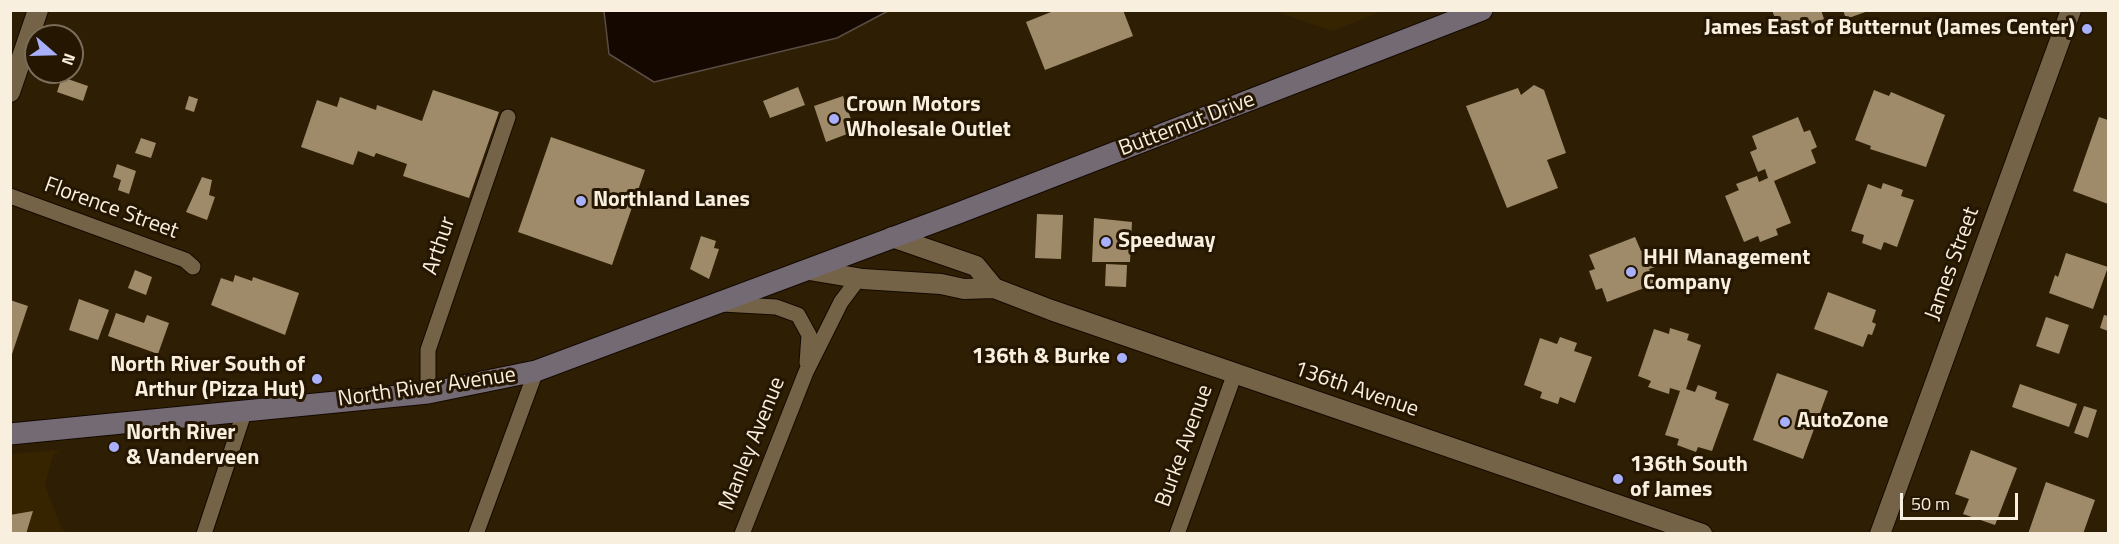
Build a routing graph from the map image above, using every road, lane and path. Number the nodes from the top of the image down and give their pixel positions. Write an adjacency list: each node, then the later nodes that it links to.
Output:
1 (38, 10): 4 (street)
2 (1482, 10): 7 (main road, Butternut Drive)
3 (2071, 10): 24 (street, James Street)
4 (10, 92)
5 (508, 117): 16 (street, Arthur)
6 (10, 196): 8 (street, Florence Street)
7 (892, 237): 9 (main road, North River Avenue); 11 (street, 136th Avenue)
8 (193, 267)
9 (809, 270): 10 (street, 136th Avenue); 12 (main road, North River Avenue)
10 (859, 278): 11 (street, 136th Avenue); 14 (street, Manley Avenue)
11 (994, 288): 15 (street, 136th Avenue)
12 (720, 304): 13 (main road, North River Avenue); 14 (street, Manley Avenue)
13 (536, 371): 16 (main road, North River Avenue); 20 (street)
14 (806, 372): 21 (street, Manley Avenue)
15 (1235, 373): 22 (street, Burke Avenue); 23 (street, 136th Avenue)
16 (428, 393): 17 (main road, North River Avenue)
17 (245, 410): 18 (main road, North River Avenue); 19 (street)
18 (10, 434)
19 (204, 534)
20 (476, 534)
21 (742, 534)
22 (1177, 534)
23 (1702, 534)
24 (1880, 534)

